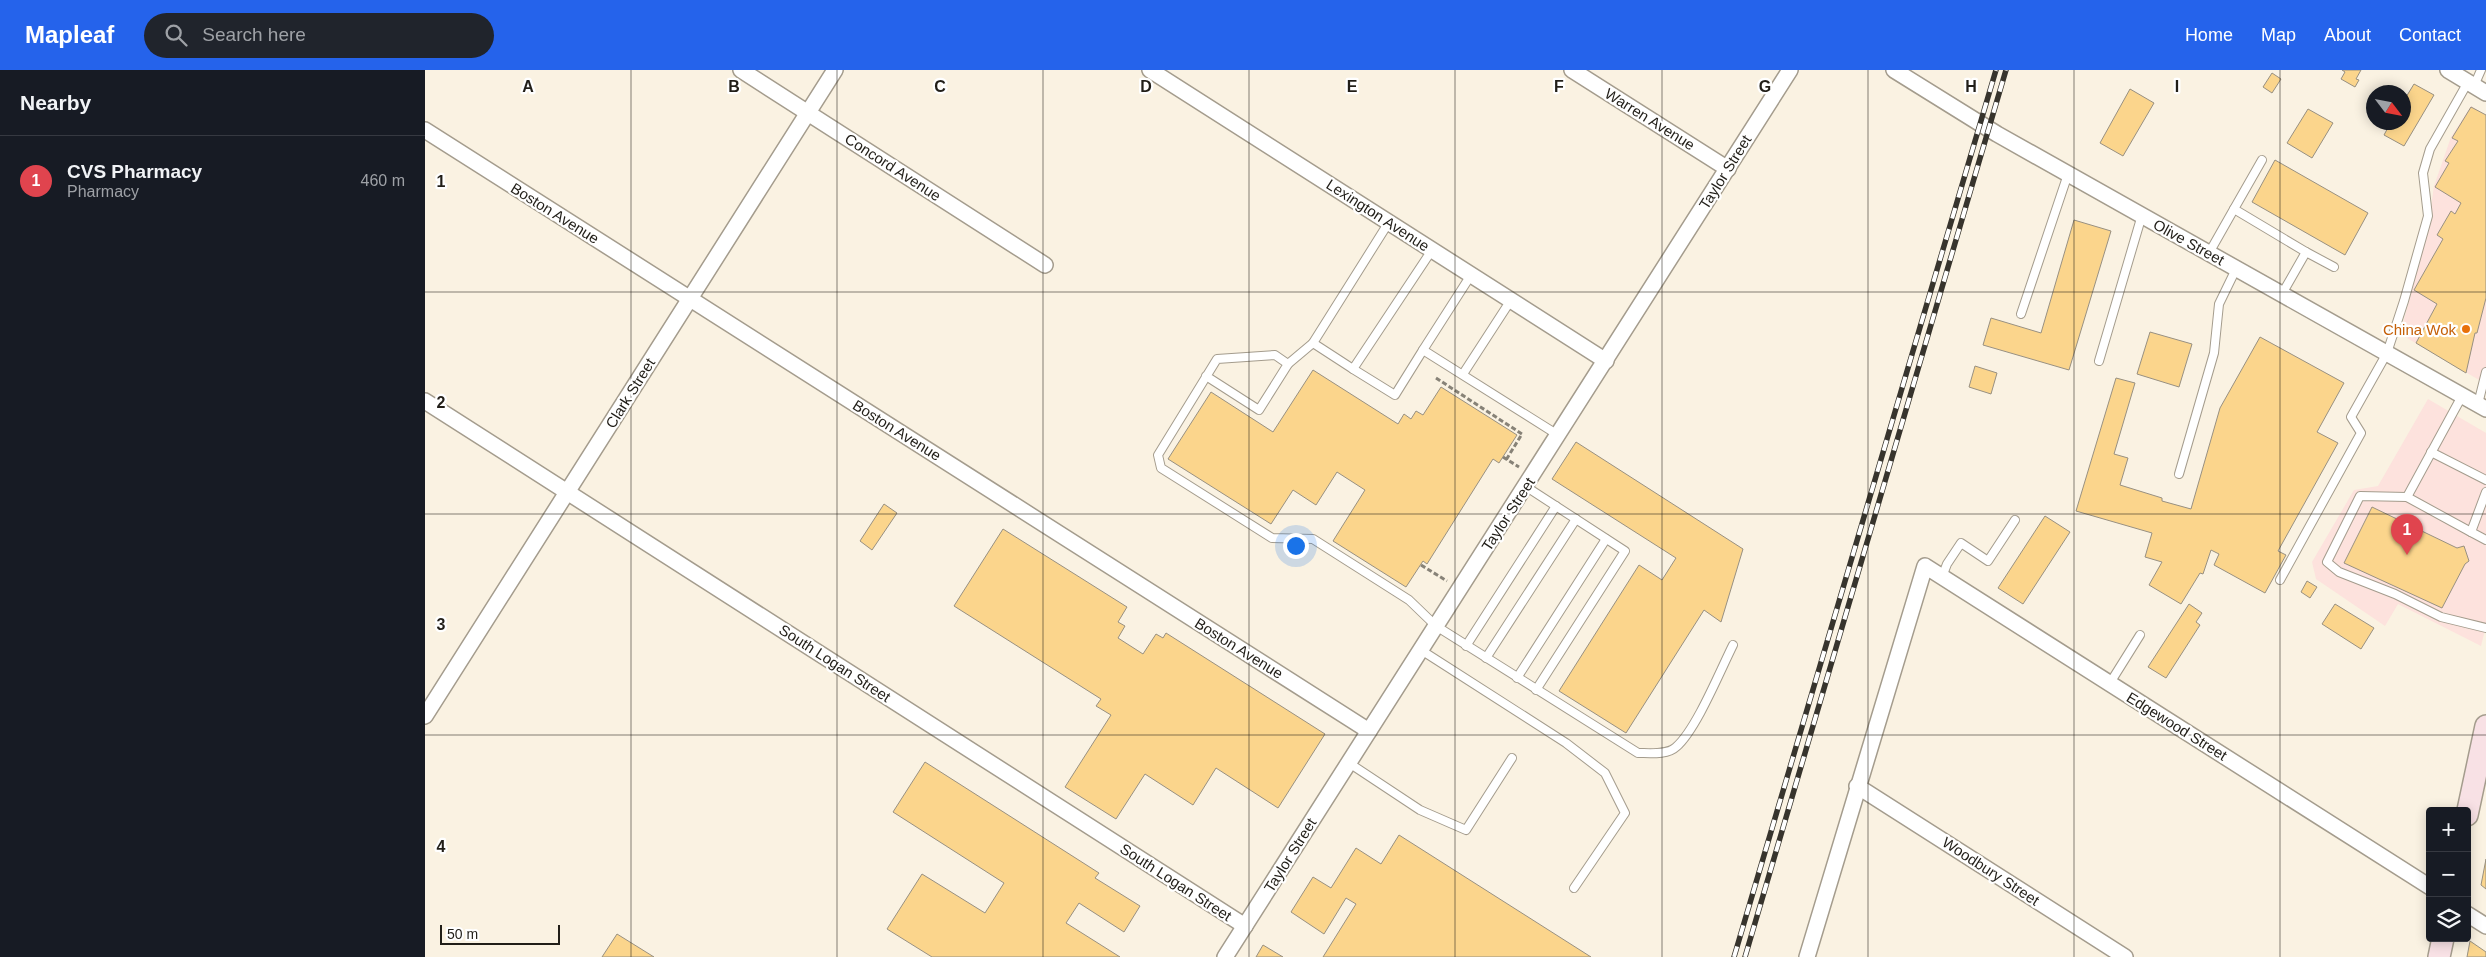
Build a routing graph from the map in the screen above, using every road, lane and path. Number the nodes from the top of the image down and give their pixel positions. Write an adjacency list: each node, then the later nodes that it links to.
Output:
1 (741, 70): 10 (street, Concord Avenue)
2 (835, 70): 10 (street, Clark Street)
3 (1150, 70): 17 (street, Lexington Avenue)
4 (1572, 70): 13 (street, Warren Avenue)
5 (1790, 70): 13 (street, Taylor Street)
6 (1894, 70): 14 (street, Olive Street)
7 (2448, 70): 9 (street)
8 (2481, 70): 9 (lane)
9 (2476, 87): 31 (lane)
10 (808, 113): 21 (street, Concord Avenue); 26 (street, Clark Street)
11 (425, 130): 26 (street, Boston Avenue)
12 (2262, 160): 15 (lane)
13 (1727, 169): 32 (street, Taylor Street)
14 (2068, 174): 16 (street, Olive Street); 28 (lane)
15 (2234, 209): 19 (lane); 20 (lane)
16 (2142, 215): 20 (street, Olive Street); 33 (lane)
17 (1389, 222): 18 (street, Lexington Avenue); 29 (lane)
18 (1432, 250): 24 (street, Lexington Avenue); 35 (lane)
19 (2306, 252): 22 (lane); 25 (lane)
20 (2209, 253): 23 (street, Olive Street)
21 (1045, 265)
22 (2334, 267)
23 (2236, 269): 25 (street, Olive Street); 46 (lane)
24 (1471, 275): 27 (street, Lexington Avenue); 30 (lane)
25 (2282, 294): 31 (street, Olive Street)
26 (690, 298): 49 (street, Clark Street); 74 (street, Boston Avenue)
27 (1511, 300): 32 (street, Lexington Avenue); 37 (lane)
28 (2021, 314)
29 (1313, 343): 34 (lane); 35 (lane)
30 (1423, 350): 35 (lane); 37 (lane)
31 (2387, 354): 40 (street, Olive Street); 60 (lane)
32 (1605, 361): 43 (street, Taylor Street)
33 (2099, 361)
34 (1288, 364): 38 (lane); 38 (lane)
35 (1353, 369)
36 (2486, 372): 42 (lane)
37 (1463, 374): 43 (lane)
38 (1205, 376): 62 (lane)
39 (1436, 378): 45 (path)
40 (2463, 396): 42 (street, Olive Street); 44 (lane)
41 (425, 400): 49 (street, South Logan Street)
42 (2482, 407)
43 (1558, 435): 48 (street, Taylor Street)
44 (2431, 452): 47 (lane); 51 (lane)
45 (1519, 468)
46 (2179, 474)
47 (2486, 480)
48 (1525, 486): 52 (lane); 62 (street, Taylor Street)
49 (567, 491): 72 (street, Clark Street); 82 (street, South Logan Street)
50 (2486, 492): 55 (lane)
51 (2407, 497): 55 (lane); 63 (lane)
52 (1556, 506): 53 (lane); 66 (lane)
53 (1576, 519): 56 (lane); 68 (lane)
54 (2015, 520): 59 (lane)
55 (2471, 532): 57 (lane)
56 (1606, 539): 69 (lane); 71 (lane)
57 (2486, 540)
58 (1421, 565): 61 (path)
59 (1942, 577): 70 (street, Edgewood Street); 77 (street, Edgewood Street)
60 (2280, 580)
61 (1447, 582)
62 (1436, 626): 66 (lane); 67 (street, Taylor Street)
63 (2486, 628)
64 (2140, 635): 70 (lane)
65 (1733, 645): 71 (lane)
66 (1466, 646): 68 (lane)
67 (1421, 650): 74 (street, Taylor Street); 80 (lane)
68 (1486, 658): 69 (lane)
69 (1517, 678): 71 (lane)
70 (2110, 683): 79 (street, Edgewood Street)
71 (1536, 690)
72 (425, 716)
73 (2486, 726): 78 (main road)
74 (1369, 731): 76 (street, Taylor Street)
75 (1512, 758): 76 (lane)
76 (1349, 763): 82 (street, Taylor Street)
77 (1857, 786): 86 (street); 87 (street, Woodbury Street)
78 (2469, 807)
79 (2426, 884)
80 (1574, 888)
81 (2471, 917): 83 (street)
82 (1245, 926): 85 (street, Taylor Street)
83 (2486, 926)
84 (2442, 942): 88 (main road)
85 (1225, 957)
86 (1807, 957)
87 (2125, 957)
88 (2439, 957)

